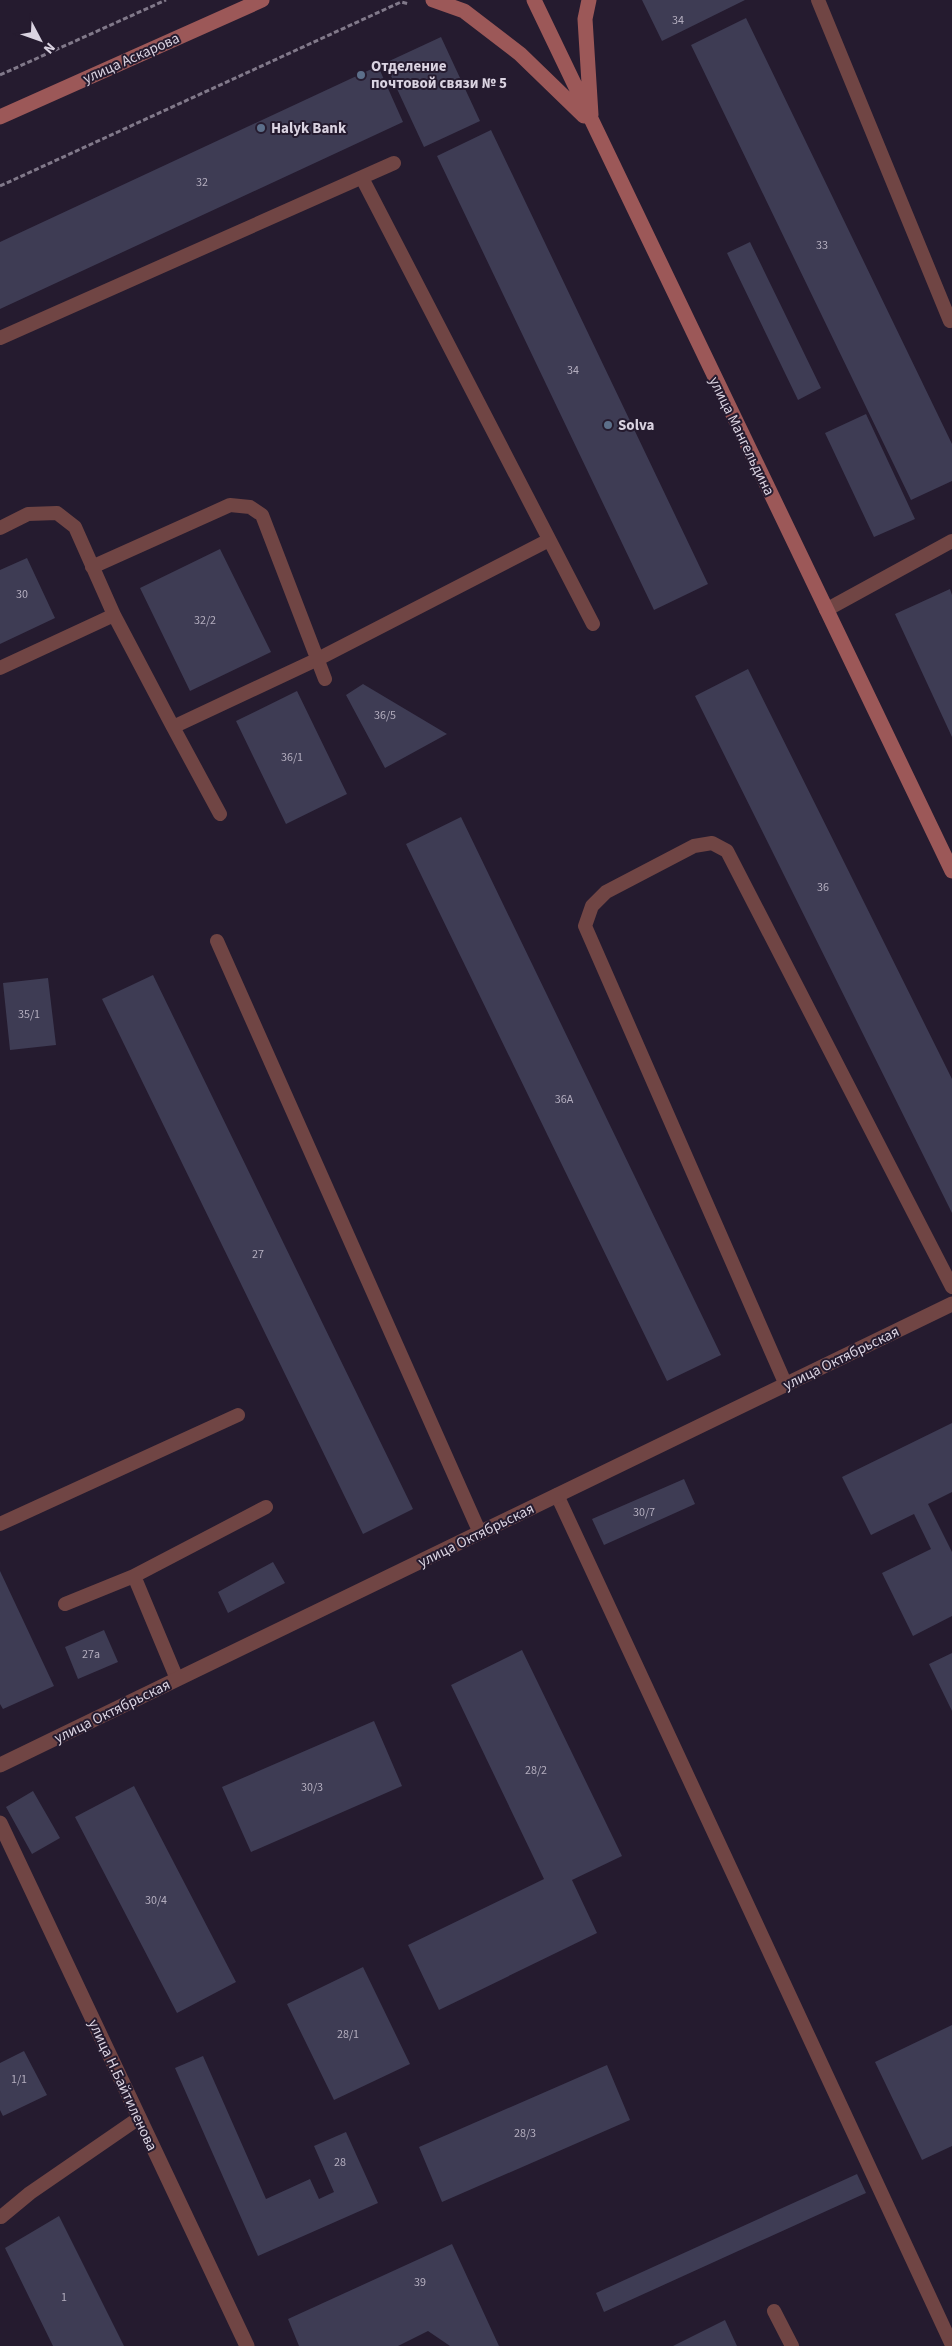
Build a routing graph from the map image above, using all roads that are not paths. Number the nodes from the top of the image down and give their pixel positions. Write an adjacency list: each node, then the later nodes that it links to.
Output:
1 (262, 0): 6 (street, улица Аскарова)
2 (433, 0): 7 (street)
3 (534, 0): 7 (street, улица Мангельдина)
4 (589, 0): 7 (street)
5 (818, 0): 10 (lane)
6 (0, 117)
7 (592, 124): 16 (street, улица Мангельдина)
8 (394, 163): 9 (lane)
9 (362, 178): 11 (lane); 13 (lane)
10 (950, 321)
11 (0, 338)
12 (0, 528): 15 (lane)
13 (549, 540): 18 (lane); 19 (lane)
14 (952, 541): 16 (lane)
15 (92, 567): 17 (lane); 19 (lane)
16 (826, 610): 24 (street, улица Мангельдина)
17 (114, 615): 20 (lane); 22 (lane)
18 (593, 624)
19 (318, 659): 21 (lane); 22 (lane)
20 (0, 668)
21 (325, 679)
22 (173, 727): 23 (lane)
23 (220, 814)
24 (952, 871)
25 (217, 941): 33 (lane)
26 (952, 1288): 28 (lane)
27 (952, 1304): 28 (street, улица Октябрьская)
28 (786, 1385): 30 (street, улица Октябрьская)
29 (238, 1415): 32 (lane)
30 (557, 1495): 33 (street, улица Октябрьская); 42 (lane)
31 (266, 1507): 34 (lane)
32 (0, 1524)
33 (480, 1533): 36 (street, улица Октябрьская)
34 (134, 1576): 35 (lane); 36 (lane)
35 (65, 1604)
36 (177, 1679): 37 (street, улица Октябрьская)
37 (0, 1765)
38 (0, 1823): 39 (street, улица Н.Байтиленова)
39 (139, 2118): 40 (lane); 43 (street, улица Н.Байтиленова)
40 (1, 2217)
41 (774, 2311): 44 (lane)
42 (951, 2338)
43 (247, 2346)
44 (792, 2346)

